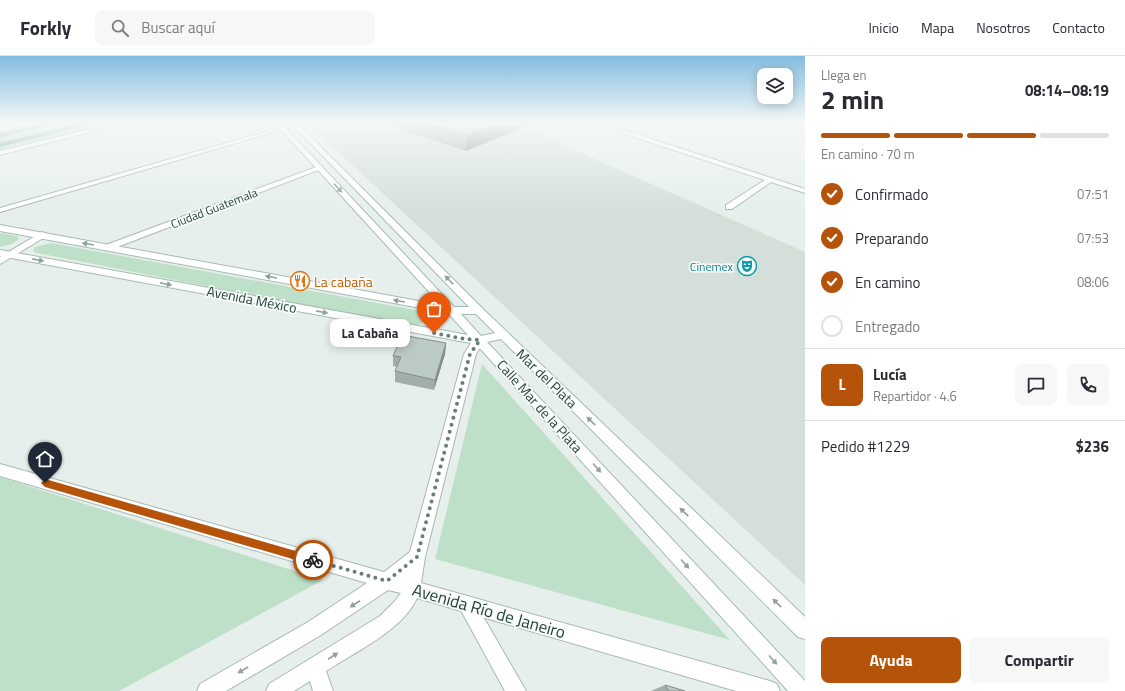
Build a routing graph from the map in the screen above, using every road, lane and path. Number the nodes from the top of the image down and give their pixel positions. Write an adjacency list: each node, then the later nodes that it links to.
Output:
1 (195, 152): 9 (main road)
2 (307, 152): 5 (main road, Calle Mar de la Plata)
3 (315, 152): 17 (main road, Mar del Plata, one-way to 3)
4 (684, 152): 6 (main road)
5 (319, 168): 12 (main road, Ciudad Guatemala); 16 (main road, Calle Mar de la Plata, one-way to 16)
6 (770, 180): 7 (main road); 8 (main road)
7 (805, 191)
8 (729, 207)
9 (0, 210)
10 (0, 228): 11 (main road, Avenida México)
11 (42, 236): 12 (main road, Avenida México, one-way to 11); 14 (main road)
12 (109, 247): 16 (main road, Avenida México, one-way to 12)
13 (0, 253): 14 (main road, Avenida México)
14 (11, 255): 15 (main road); 19 (main road, Avenida México, one-way to 19)
15 (0, 261)
16 (451, 310): 17 (main road, Avenida México); 19 (main road, Calle Mar de la Plata)
17 (479, 311): 18 (main road, Mar del Plata)
18 (504, 335): 19 (main road, Avenida México); 25 (main road, Mar del Plata, one-way to 18)
19 (480, 340): 21 (main road); 32 (main road, Calle Mar de la Plata, one-way to 32)
20 (0, 470): 22 (main road, Avenida Río de Janeiro)
21 (417, 557): 22 (main road); 23 (main road)
22 (387, 581): 23 (main road, Avenida Río de Janeiro); 27 (main road, one-way to 27)
23 (412, 590): 24 (main road, Avenida Río de Janeiro); 26 (main road, one-way to 23)
24 (467, 605): 30 (main road); 31 (main road, Avenida Río de Janeiro)
25 (805, 630)
26 (315, 668): 28 (main road); 29 (main road)
27 (207, 691)
28 (276, 691)
29 (323, 691)
30 (516, 691)
31 (770, 691)
32 (801, 691)

